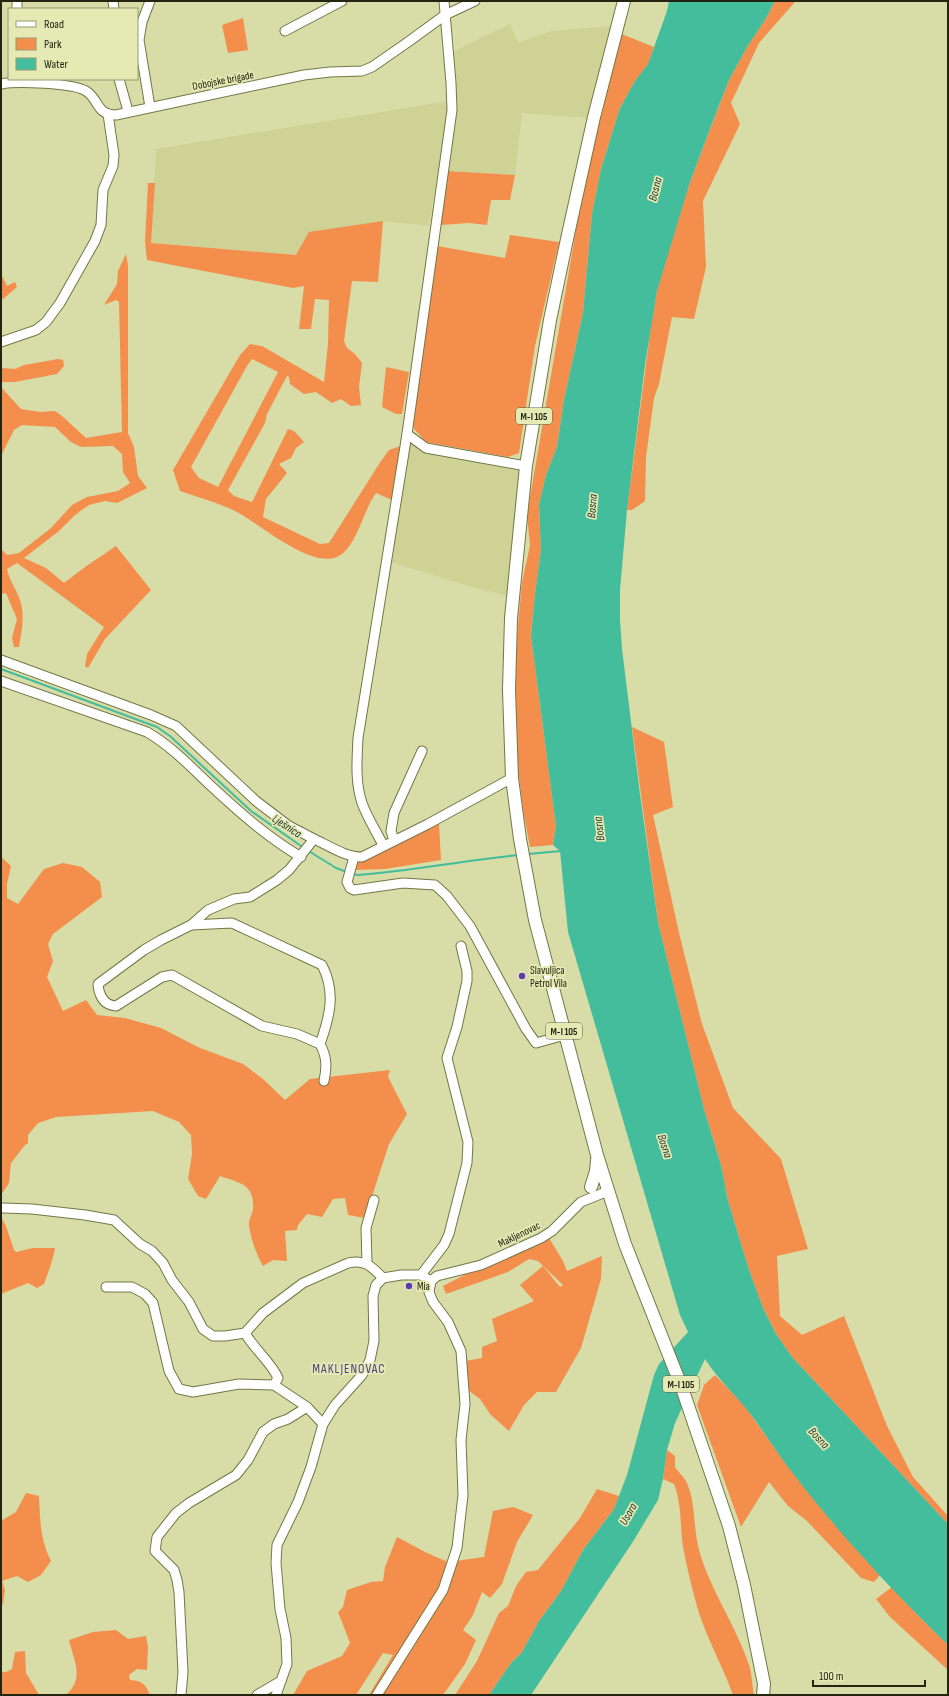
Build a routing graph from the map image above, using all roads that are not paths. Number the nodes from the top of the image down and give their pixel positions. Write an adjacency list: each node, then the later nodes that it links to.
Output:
1 (150, 1): 11 (street)
2 (342, 1): 7 (street)
3 (444, 1): 6 (street)
4 (475, 1): 6 (street, Dobojske brigade)
5 (624, 1): 16 (main road, M-I 105)
6 (445, 15): 11 (street, Dobojske brigade); 15 (street)
7 (285, 31)
8 (120, 80): 12 (street)
9 (16, 81): 10 (street); 13 (street)
10 (1, 84)
11 (150, 107): 12 (street, Dobojske brigade)
12 (128, 111): 13 (street, Dobojske brigade)
13 (108, 114): 14 (street)
14 (1, 342)
15 (407, 434): 16 (street); 23 (street)
16 (526, 466): 20 (main road, M-I 105)
17 (1, 660): 22 (street)
18 (1, 681): 24 (street)
19 (422, 751): 21 (street)
20 (512, 778): 21 (street); 28 (main road, M-I 105)
21 (394, 840): 23 (street)
22 (312, 842): 24 (street); 25 (street)
23 (383, 845): 25 (street)
24 (302, 856): 26 (street)
25 (354, 857): 28 (street)
26 (191, 925): 29 (street); 29 (street)
27 (461, 946): 38 (street)
28 (565, 1035): 31 (main road, M-I 105)
29 (320, 1044): 30 (street)
30 (324, 1081)
31 (597, 1155): 32 (main road); 33 (main road, M-I 105)
32 (592, 1187): 33 (street); 35 (street)
33 (607, 1189): 35 (street, Makljenovac); 47 (main road, M-I 105)
34 (374, 1200): 37 (street)
35 (581, 1202): 40 (street, Makljenovac)
36 (3, 1208): 42 (street)
37 (367, 1263): 39 (street); 42 (street)
38 (421, 1274): 39 (street); 40 (street)
39 (383, 1278): 45 (street)
40 (431, 1281): 51 (street)
41 (106, 1287): 43 (street)
42 (245, 1333): 43 (street)
43 (274, 1385): 44 (street)
44 (307, 1407): 45 (street); 48 (street)
45 (323, 1424): 46 (street)
46 (281, 1681): 49 (street); 50 (street)
47 (763, 1690): 52 (main road)
48 (181, 1695)
49 (257, 1695)
50 (276, 1695)
51 (377, 1695)
52 (770, 1695)

